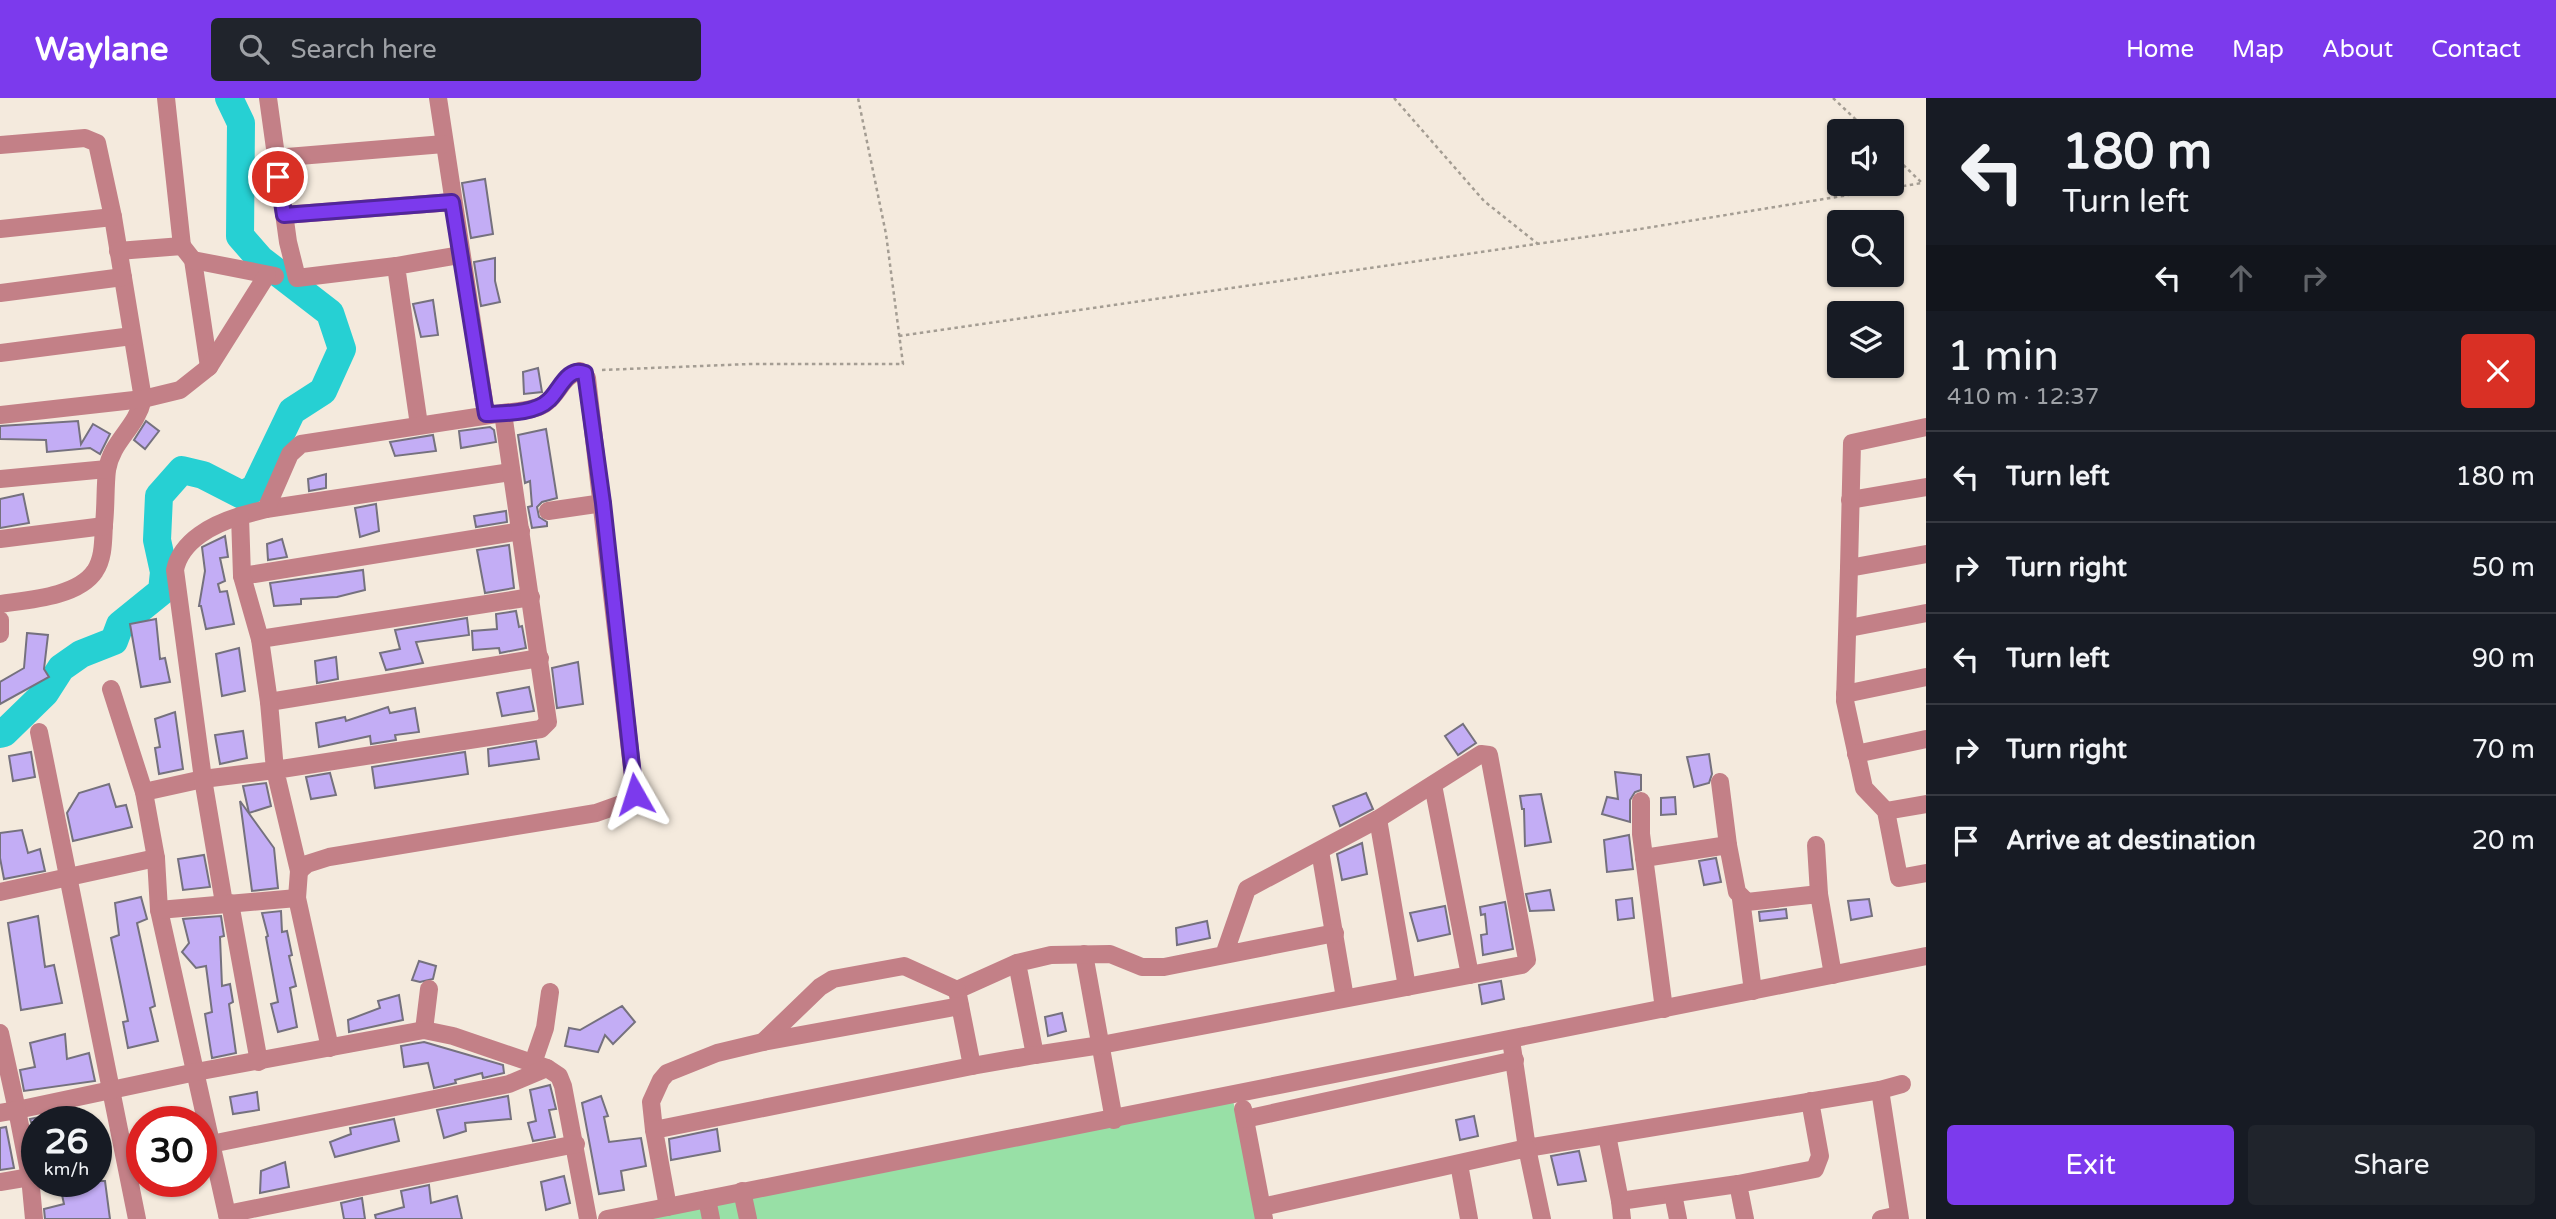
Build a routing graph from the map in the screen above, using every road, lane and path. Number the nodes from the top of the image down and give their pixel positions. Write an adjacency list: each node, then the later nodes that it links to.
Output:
1 (166, 98): 20 (street)
2 (268, 98): 10 (street)
3 (438, 98): 8 (street)
4 (858, 98): 25 (path)
5 (1394, 98): 18 (path)
6 (1833, 98): 7 (path)
7 (1855, 119)
8 (444, 144): 10 (street); 14 (street)
9 (0, 145): 16 (street)
10 (275, 158): 15 (street)
11 (1904, 166): 12 (path)
12 (1904, 186)
13 (1840, 196): 18 (path)
14 (452, 202): 15 (street); 21 (street)
15 (284, 215): 22 (street)
16 (113, 217): 17 (street); 19 (street)
17 (0, 229)
18 (1538, 244): 25 (path)
19 (118, 251): 20 (street); 23 (street)
20 (187, 253): 28 (street); 28 (street)
21 (460, 255): 22 (street); 31 (street)
22 (396, 266): 33 (street)
23 (123, 277): 24 (street); 26 (street)
24 (0, 293)
25 (900, 335): 29 (path)
26 (132, 336): 27 (street); 30 (street)
27 (0, 354)
28 (209, 367): 30 (street)
29 (580, 371): 31 (street); 40 (street)
30 (143, 399): 32 (street); 35 (street)
31 (495, 414): 33 (street); 36 (street)
32 (0, 415)
33 (419, 425): 41 (street)
34 (1926, 427): 39 (street)
35 (107, 469): 37 (street); 44 (street)
36 (511, 472): 41 (street); 45 (street)
37 (0, 479)
38 (1926, 487): 39 (street)
39 (1850, 500): 48 (street)
40 (603, 503): 42 (street); 79 (street)
41 (267, 509): 43 (street)
42 (548, 511)
43 (240, 516): 49 (street); 66 (street)
44 (104, 526): 46 (street); 51 (street)
45 (521, 531): 49 (street); 50 (street)
46 (0, 539)
47 (1926, 554): 48 (street)
48 (1849, 568): 54 (street)
49 (242, 576): 56 (street)
50 (531, 597): 56 (street); 57 (street)
51 (0, 604)
52 (1926, 613): 54 (street)
53 (0, 620): 55 (street)
54 (1849, 628): 60 (street)
55 (0, 634)
56 (260, 639): 61 (street)
57 (540, 658): 61 (street); 65 (street)
58 (1926, 677): 60 (street)
59 (111, 689): 69 (street)
60 (1845, 694): 64 (street)
61 (270, 702): 65 (street)
62 (39, 732): 81 (street)
63 (1926, 740): 64 (street)
64 (1856, 754): 72 (street)
65 (275, 770): 66 (street); 79 (street)
66 (203, 779): 69 (street); 86 (street)
67 (1720, 782): 74 (street)
68 (1433, 785): 73 (street); 93 (street); 93 (street)
69 (144, 792): 77 (street)
70 (1641, 801): 78 (street)
71 (1926, 804): 72 (street)
72 (1886, 811): 80 (street)
73 (1378, 819): 76 (street); 95 (street)
74 (1728, 845): 78 (street); 85 (street)
75 (1816, 845): 83 (street)
76 (1320, 850): 88 (street); 90 (street)
77 (156, 858): 81 (street); 87 (street)
78 (1644, 859): 101 (street)
79 (299, 871): 84 (street)
80 (1926, 873)
81 (70, 876): 82 (street); 115 (street)
82 (0, 892)
83 (1819, 894): 85 (street); 94 (street)
84 (297, 898): 86 (street); 107 (street)
85 (1741, 899): 97 (street)
86 (227, 903): 87 (street); 110 (street)
87 (159, 910): 113 (street)
88 (1335, 933): 90 (street); 100 (street)
89 (1084, 954): 90 (street); 92 (street); 106 (street)
90 (1224, 955)
91 (1926, 956): 94 (street)
92 (1017, 963): 99 (street); 108 (street)
93 (1471, 975): 95 (street)
94 (1833, 975): 97 (street)
95 (1407, 987): 100 (street)
96 (429, 989): 102 (street)
97 (1753, 991): 101 (street)
98 (550, 992): 111 (street)
99 (959, 998): 105 (street); 105 (street); 112 (street)
100 (1345, 998): 106 (street)
101 (1664, 1009): 104 (street)
102 (424, 1030): 107 (street); 111 (street)
103 (0, 1033): 120 (street)
104 (1511, 1040): 109 (street); 117 (street)
105 (763, 1042): 123 (street)
106 (1101, 1045): 108 (street); 122 (street)
107 (330, 1048): 110 (street)
108 (1035, 1055): 112 (street)
109 (1515, 1060): 121 (street); 127 (street)
110 (259, 1062): 113 (street)
111 (540, 1066): 125 (street); 126 (street)
112 (972, 1066): 123 (street)
113 (197, 1072): 115 (street); 119 (street)
114 (1902, 1084): 116 (street)
115 (112, 1090): 120 (street); 144 (street)
116 (1880, 1090): 118 (street); 142 (street)
117 (1240, 1095): 121 (street); 122 (street)
118 (1810, 1101): 124 (street); 133 (street)
119 (204, 1106)
120 (8, 1111): 128 (street)
121 (1245, 1119): 140 (street)
122 (1114, 1120): 134 (street)
123 (654, 1129): 138 (street)
124 (1607, 1135): 127 (street); 139 (street)
125 (217, 1143)
126 (576, 1144): 141 (street); 145 (street)
127 (1527, 1149): 129 (street); 150 (street)
128 (21, 1150)
129 (1459, 1164): 140 (street); 149 (street)
130 (217, 1171): 141 (street)
131 (21, 1178): 132 (street)
132 (0, 1182)
133 (1738, 1184): 135 (street); 152 (street)
134 (743, 1191): 137 (street); 148 (street)
135 (1673, 1194): 139 (street); 151 (street)
136 (32, 1197): 143 (street)
137 (707, 1199): 138 (street); 147 (street)
138 (668, 1207): 146 (street)
139 (1621, 1210)
140 (1263, 1213)
141 (227, 1216)
142 (1899, 1217): 153 (street)
143 (34, 1219)
144 (137, 1219)
145 (588, 1219)
146 (607, 1219)
147 (711, 1219)
148 (748, 1219)
149 (1469, 1219)
150 (1542, 1219)
151 (1678, 1219)
152 (1745, 1219)
153 (1881, 1219)

